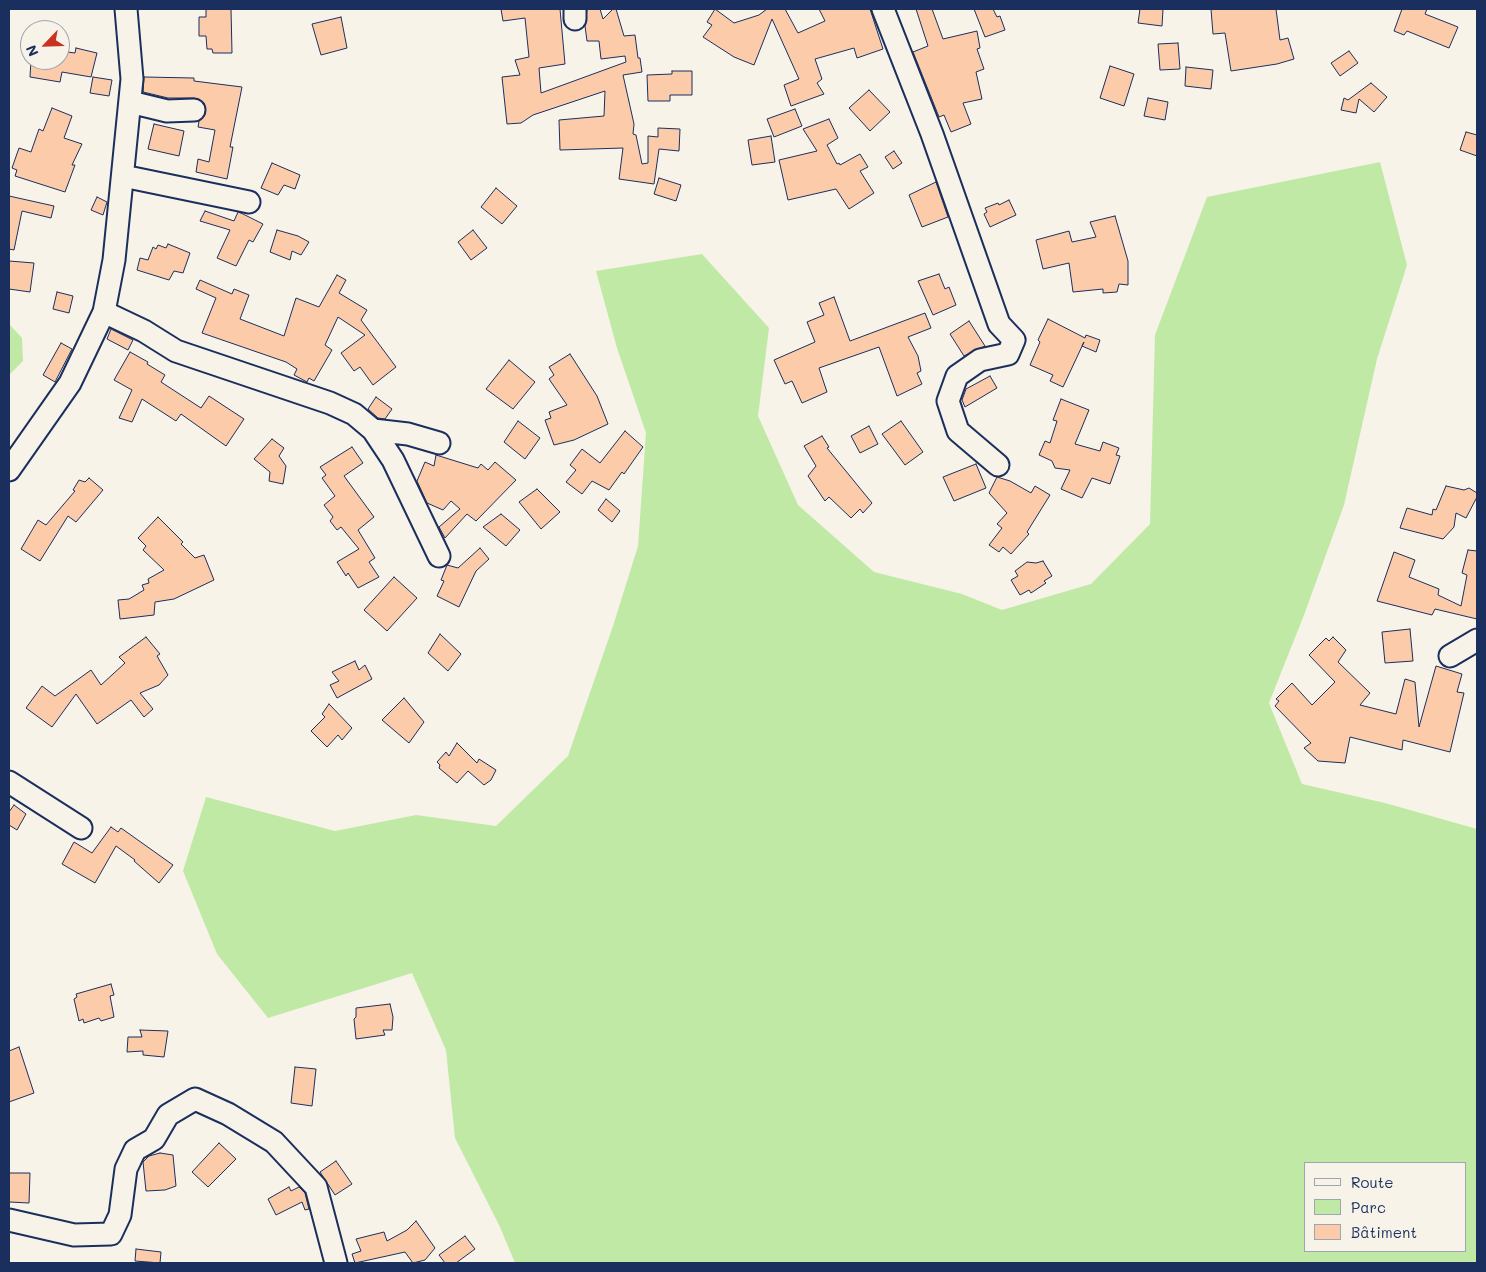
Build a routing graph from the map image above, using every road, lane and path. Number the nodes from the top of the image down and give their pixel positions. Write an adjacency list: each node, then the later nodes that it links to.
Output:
1 (126, 9): 3 (street)
2 (883, 9): 10 (street)
3 (130, 102): 4 (street); 5 (street)
4 (194, 110)
5 (123, 176): 6 (street); 7 (street)
6 (249, 202)
7 (104, 312): 8 (street); 11 (street)
8 (373, 430): 9 (street); 12 (street)
9 (439, 443)
10 (998, 465)
11 (9, 470)
12 (439, 556)
13 (1477, 640): 14 (street)
14 (1450, 656)
15 (9, 782): 16 (street)
16 (81, 828)
17 (9, 1220): 18 (street)
18 (336, 1263)

